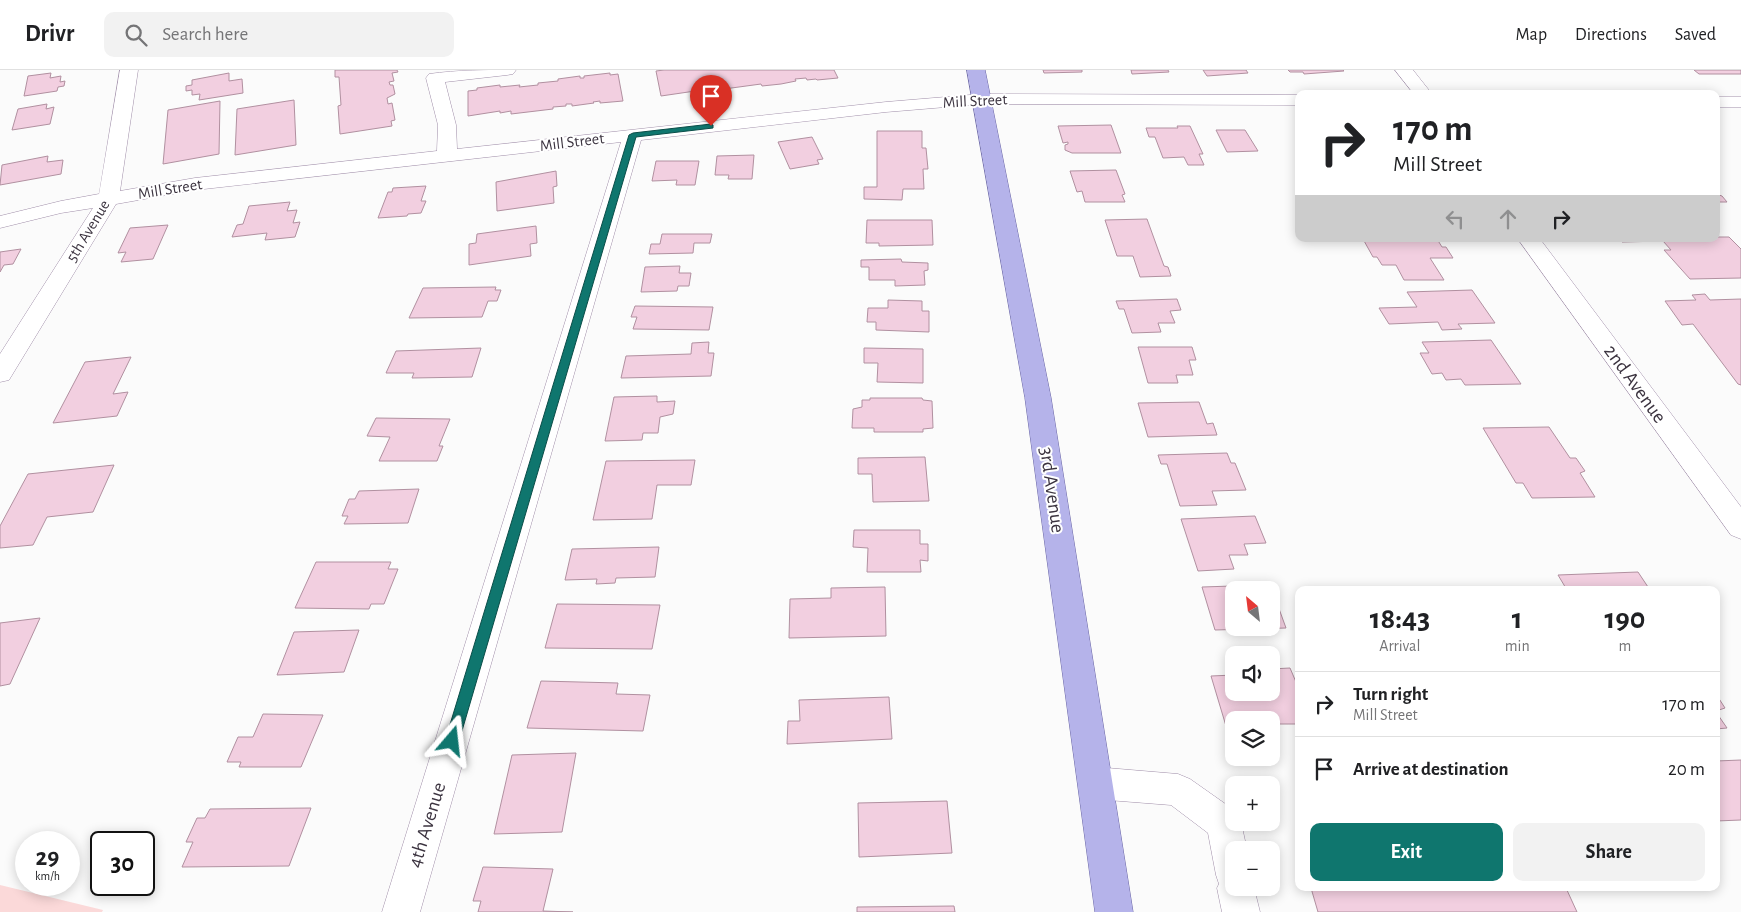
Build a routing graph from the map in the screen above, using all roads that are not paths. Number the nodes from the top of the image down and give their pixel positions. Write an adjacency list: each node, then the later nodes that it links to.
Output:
1 (129, 70): 13 (street, 5th Avenue)
2 (507, 70): 5 (street)
3 (976, 70): 7 (main road, 3rd Avenue)
4 (1404, 70): 6 (street)
5 (434, 74): 12 (street)
6 (1420, 90)
7 (982, 99): 8 (street, Mill Street); 11 (street, Mill Street); 18 (main road, 3rd Avenue)
8 (1295, 100)
9 (1720, 102): 10 (street)
10 (1741, 102)
11 (633, 135): 12 (street, Mill Street); 21 (street, 4th Avenue)
12 (447, 156): 13 (street, Mill Street)
13 (109, 198): 14 (street, Mill Street); 16 (street, 5th Avenue)
14 (0, 222)
15 (1531, 242): 17 (street, 2nd Avenue)
16 (0, 374)
17 (1741, 528)
18 (1095, 783): 19 (street); 22 (main road, 3rd Avenue)
19 (1227, 841)
20 (1238, 896): 23 (street)
21 (401, 912)
22 (1114, 912)
23 (1241, 912)

